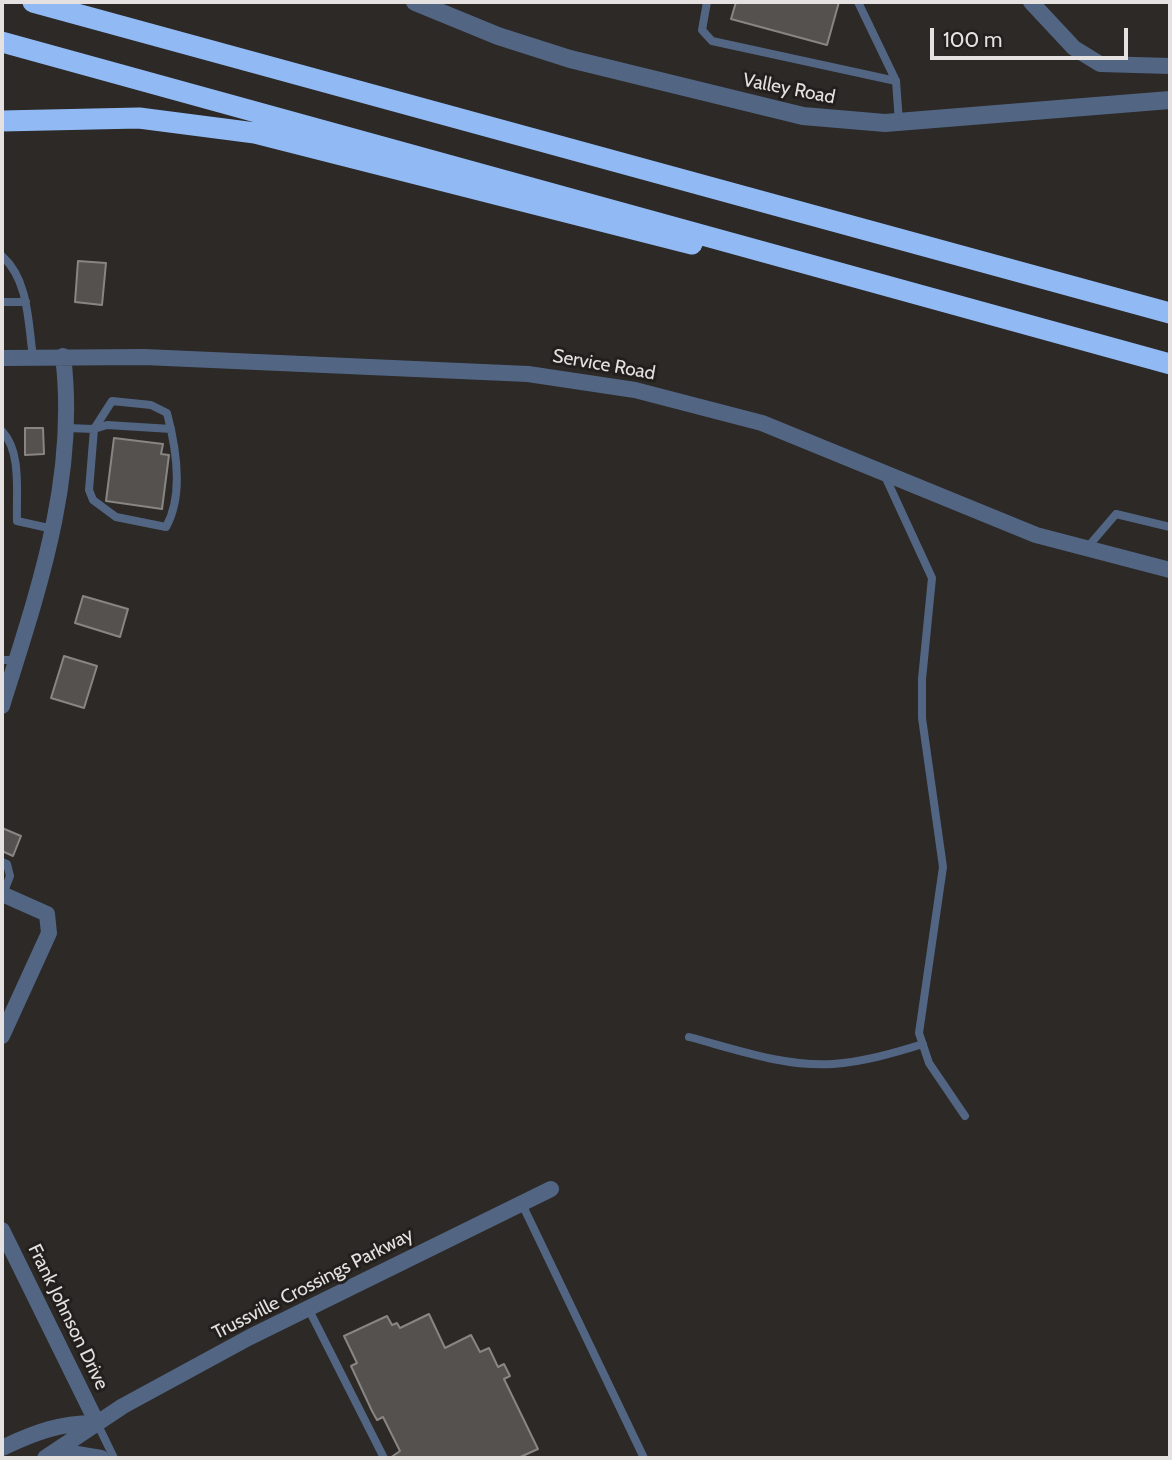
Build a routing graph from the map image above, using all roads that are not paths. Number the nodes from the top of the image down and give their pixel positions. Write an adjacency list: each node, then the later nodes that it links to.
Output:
1 (33, 2): 8 (highway)
2 (80, 2): 8 (highway)
3 (415, 2): 7 (street, Valley Road)
4 (707, 2): 11 (lane)
5 (858, 2): 11 (lane)
6 (1031, 2): 10 (street)
7 (442, 8): 14 (street, Valley Road)
8 (170, 39): 19 (highway)
9 (2, 42): 16 (highway)
10 (1170, 66)
11 (896, 82): 14 (lane)
12 (1170, 100): 14 (street, Valley Road)
13 (2, 121): 16 (highway)
14 (899, 122)
15 (2, 256): 18 (lane)
16 (892, 285): 23 (highway)
17 (2, 302): 18 (lane)
18 (26, 302): 21 (lane)
19 (1170, 313)
20 (64, 356): 21 (street, Service Road); 24 (street); 28 (street, Service Road)
21 (33, 357): 22 (street, Service Road)
22 (2, 358)
23 (1170, 364)
24 (67, 428): 25 (lane); 30 (street)
25 (94, 429): 26 (lane); 26 (lane); 26 (lane)
26 (172, 429)
27 (2, 431): 30 (lane)
28 (883, 472): 31 (street, Service Road); 39 (lane)
29 (1170, 527): 31 (lane)
30 (53, 530): 33 (street)
31 (1086, 549): 32 (street, Service Road)
32 (1170, 570)
33 (9, 660): 34 (street)
34 (2, 706)
35 (2, 862): 36 (lane)
36 (2, 894): 37 (street)
37 (2, 1037)
38 (689, 1037): 39 (lane)
39 (923, 1044): 40 (lane)
40 (965, 1116)
41 (551, 1189): 42 (street, Trussville Crossings Parkway)
42 (522, 1204): 44 (street, Trussville Crossings Parkway); 51 (lane)
43 (2, 1230): 45 (street, Frank Johnson Drive)
44 (309, 1310): 45 (street, Trussville Crossings Parkway); 50 (lane)
45 (97, 1423): 46 (street, Trussville Crossings Parkway); 47 (street, Trussville Crossings Parkway); 49 (lane)
46 (2, 1448)
47 (52, 1455): 48 (street)
48 (101, 1458)
49 (114, 1458)
50 (384, 1458)
51 (644, 1458)

